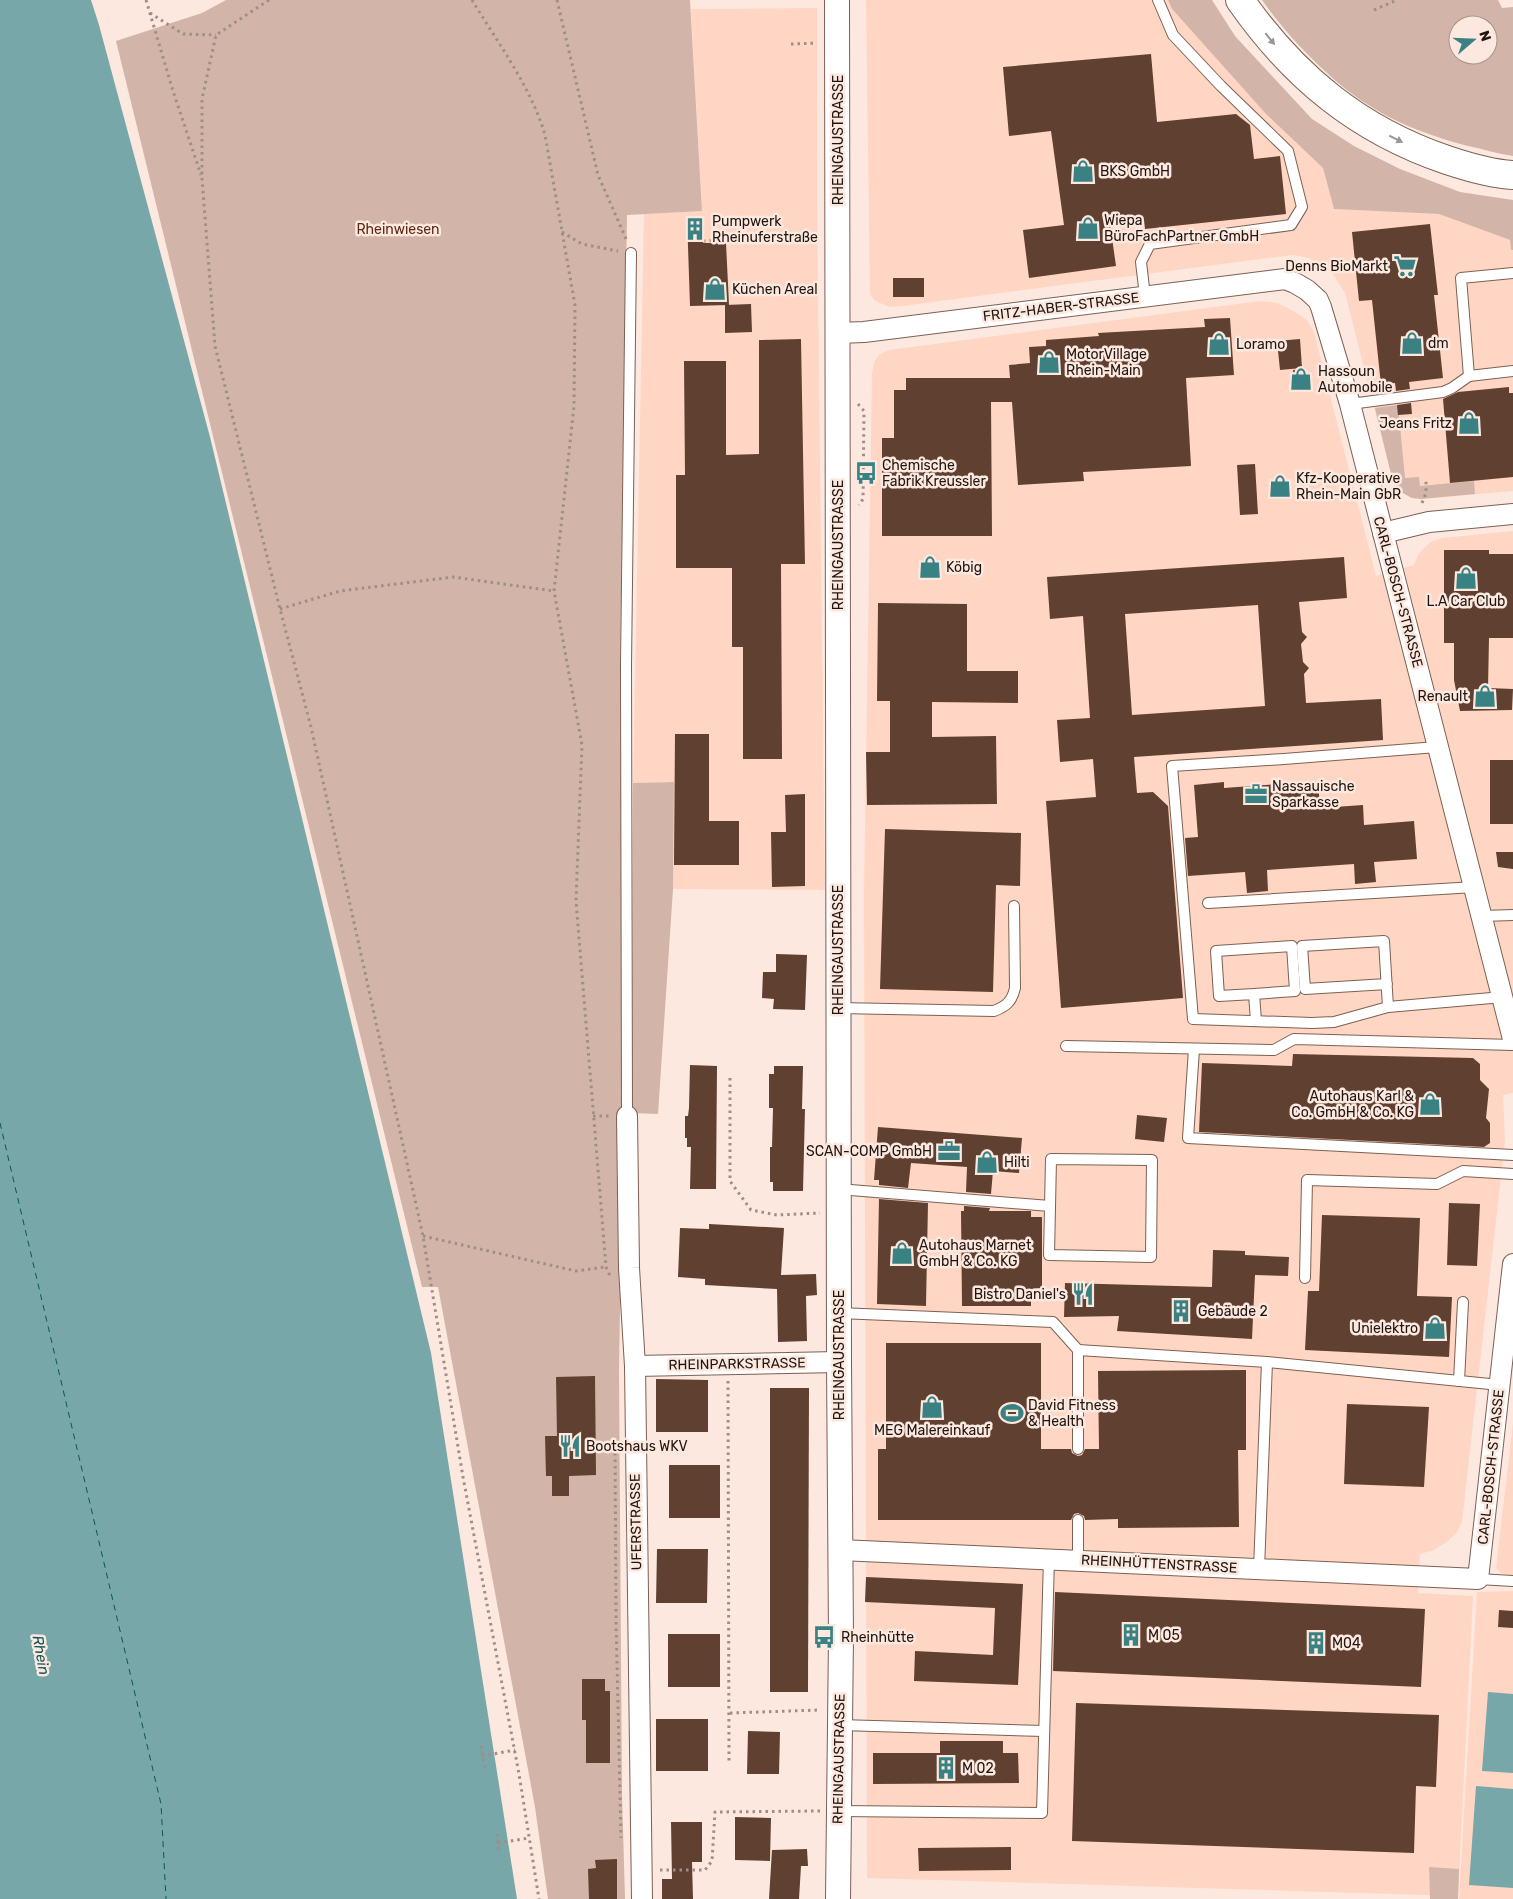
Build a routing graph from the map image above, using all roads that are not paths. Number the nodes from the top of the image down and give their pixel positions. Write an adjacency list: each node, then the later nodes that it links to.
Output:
1 (837, 0): 9 (street, RHEINGAUSTRASSE)
2 (1158, 0): 8 (lane)
3 (1240, 0): 4 (highway, one-way to 4)
4 (1513, 175)
5 (631, 253): 31 (lane)
6 (1513, 273): 11 (lane)
7 (1285, 280): 8 (street, FRITZ-HABER-STRASSE); 12 (street, CARL-BOSCH-STRASSE)
8 (1145, 296): 9 (street, FRITZ-HABER-STRASSE)
9 (838, 332): 25 (street, RHEINGAUSTRASSE)
10 (1513, 371): 11 (lane)
11 (1469, 376): 12 (lane)
12 (1350, 404): 14 (street, CARL-BOSCH-STRASSE)
13 (1513, 514): 14 (street)
14 (1383, 533): 15 (street, CARL-BOSCH-STRASSE)
15 (1437, 747): 16 (street, CARL-BOSCH-STRASSE); 26 (lane)
16 (1474, 887): 17 (lane); 19 (street, CARL-BOSCH-STRASSE)
17 (1208, 903)
18 (1014, 906): 25 (lane)
19 (1482, 916): 20 (lane); 23 (street, CARL-BOSCH-STRASSE)
20 (1513, 916)
21 (1387, 984): 21 (lane); 24 (lane)
22 (1254, 994): 22 (lane); 26 (lane)
23 (1503, 997): 24 (lane); 27 (street, CARL-BOSCH-STRASSE)
24 (1388, 1007): 26 (lane)
25 (838, 1008): 34 (street, RHEINGAUSTRASSE)
26 (1256, 1021)
27 (1513, 1039)
28 (1513, 1044): 30 (lane)
29 (1066, 1046): 30 (lane)
30 (1194, 1049): 32 (lane)
31 (627, 1116): 43 (street, UFERSTRASSE)
32 (1513, 1155)
33 (1513, 1174): 37 (lane)
34 (838, 1189): 35 (lane); 39 (street, RHEINGAUSTRASSE)
35 (1050, 1206): 35 (lane)
36 (1513, 1264): 45 (street, CARL-BOSCH-STRASSE)
37 (1305, 1278)
38 (1463, 1302): 44 (lane)
39 (839, 1313): 40 (lane); 41 (street, RHEINGAUSTRASSE)
40 (1078, 1350): 42 (lane); 46 (lane)
41 (838, 1362): 43 (street, RHEINPARKSTRASSE); 48 (street, RHEINGAUSTRASSE)
42 (1267, 1362): 44 (lane); 51 (lane)
43 (634, 1366): 57 (street, UFERSTRASSE)
44 (1460, 1380): 45 (lane)
45 (1500, 1385): 52 (street, CARL-BOSCH-STRASSE)
46 (1078, 1449)
47 (1078, 1520): 50 (lane)
48 (840, 1550): 49 (street, RHEINHÜTTENSTRASSE); 54 (street, RHEINGAUSTRASSE)
49 (1049, 1558): 50 (street, RHEINHÜTTENSTRASSE); 55 (lane)
50 (1078, 1560): 51 (street, RHEINHÜTTENSTRASSE)
51 (1259, 1569): 52 (street, RHEINHÜTTENSTRASSE)
52 (1478, 1579): 53 (lane)
53 (1513, 1582)
54 (839, 1726): 55 (lane); 56 (street, RHEINGAUSTRASSE)
55 (1044, 1731): 56 (lane)
56 (828, 1811): 58 (street, RHEINGAUSTRASSE)
57 (642, 1899)
58 (838, 1899)

